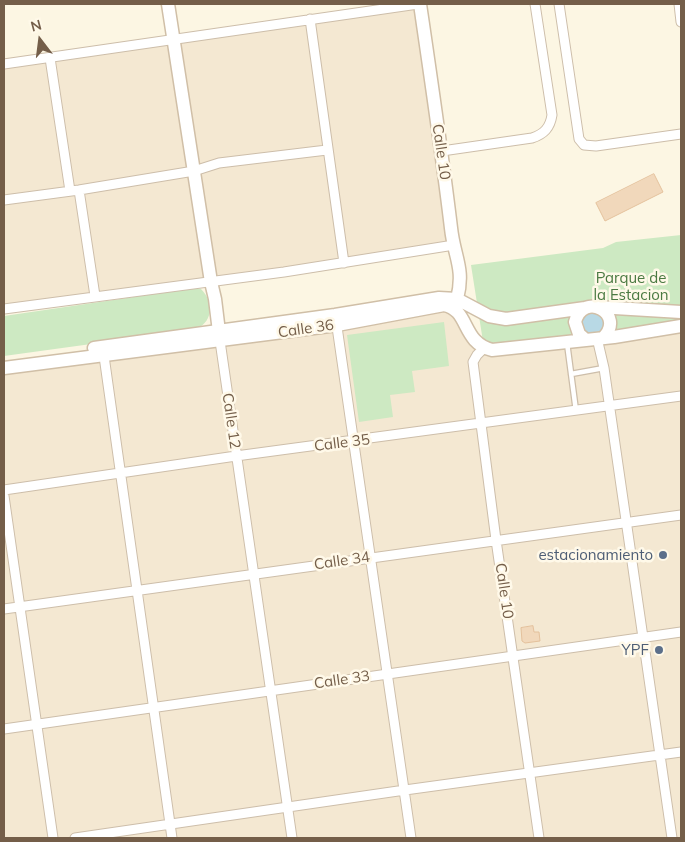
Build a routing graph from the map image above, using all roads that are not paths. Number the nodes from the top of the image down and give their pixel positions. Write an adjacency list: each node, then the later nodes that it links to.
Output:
1 (168, 4): 8 (street, Calle 12)
2 (419, 4): 6 (street); 13 (street, Calle 10)
3 (535, 4): 13 (street)
4 (559, 4): 11 (street)
5 (679, 4): 7 (street)
6 (310, 19): 8 (street); 12 (street)
7 (681, 22)
8 (173, 40): 9 (street); 14 (street, Calle 12)
9 (50, 58): 10 (street); 15 (street)
10 (4, 64)
11 (681, 134)
12 (327, 150): 14 (street); 18 (street)
13 (442, 152): 17 (street, Calle 10)
14 (194, 171): 15 (street); 19 (street, Calle 12)
15 (74, 191): 16 (street); 20 (street)
16 (4, 200)
17 (454, 245): 18 (street); 21 (street, Calle 10)
18 (344, 263): 19 (street)
19 (211, 282): 20 (street); 28 (street, Calle 12)
20 (95, 296): 24 (street)
21 (456, 300): 23 (street, Calle 36); 26 (street, Calle 36)
22 (598, 307): 23 (street); 25 (street); 29 (street)
23 (585, 308): 29 (street)
24 (4, 309)
25 (681, 312)
26 (336, 320): 28 (street, Calle 36); 31 (street, Calle 36); 41 (street)
27 (681, 326): 29 (street)
28 (220, 336): 32 (street, Calle 36); 42 (street, Calle 12)
29 (595, 338): 30 (street); 35 (street)
30 (567, 341): 31 (street); 36 (lane)
31 (484, 348): 40 (street, Calle 10)
32 (103, 351): 33 (street, Calle 36); 34 (street, Calle 36); 43 (street)
33 (4, 360)
34 (4, 368)
35 (604, 368): 36 (lane); 38 (street)
36 (571, 374): 39 (lane)
37 (681, 396): 38 (street, Calle 35)
38 (609, 406): 39 (street, Calle 35); 47 (street)
39 (576, 411): 40 (street, Calle 35)
40 (481, 424): 41 (street, Calle 35); 48 (street, Calle 10)
41 (354, 442): 42 (street, Calle 35); 49 (street)
42 (236, 456): 43 (street, Calle 35); 50 (street, Calle 12)
43 (120, 475): 44 (street, Calle 35); 51 (street)
44 (4, 490)
45 (4, 496): 52 (street)
46 (681, 515): 47 (street, Calle 34)
47 (626, 522): 48 (street, Calle 34); 55 (street)
48 (496, 540): 49 (street, Calle 34); 56 (street, Calle 10)
49 (370, 558): 50 (street, Calle 34); 57 (street)
50 (253, 573): 51 (street, Calle 34); 58 (street, Calle 12)
51 (137, 590): 52 (street, Calle 34); 59 (street)
52 (19, 607): 53 (street, Calle 34); 60 (street)
53 (4, 609)
54 (681, 632): 55 (street, Calle 33)
55 (642, 638): 56 (street, Calle 33); 63 (street)
56 (514, 656): 57 (street, Calle 33); 64 (street, Calle 10)
57 (388, 674): 58 (street, Calle 33); 65 (street)
58 (270, 690): 59 (street, Calle 33); 66 (street, Calle 12)
59 (154, 707): 60 (street, Calle 33); 67 (street)
60 (37, 724): 61 (street, Calle 33); 68 (street)
61 (4, 729)
62 (681, 752): 63 (street)
63 (660, 755): 64 (street); 74 (street)
64 (530, 773): 65 (street); 73 (street, Calle 10)
65 (405, 790): 66 (street); 72 (street)
66 (287, 808): 67 (street); 71 (street, Calle 12)
67 (170, 824): 69 (street); 70 (street)
68 (53, 838)
69 (75, 838)
70 (172, 838)
71 (292, 838)
72 (411, 838)
73 (539, 838)
74 (672, 838)

